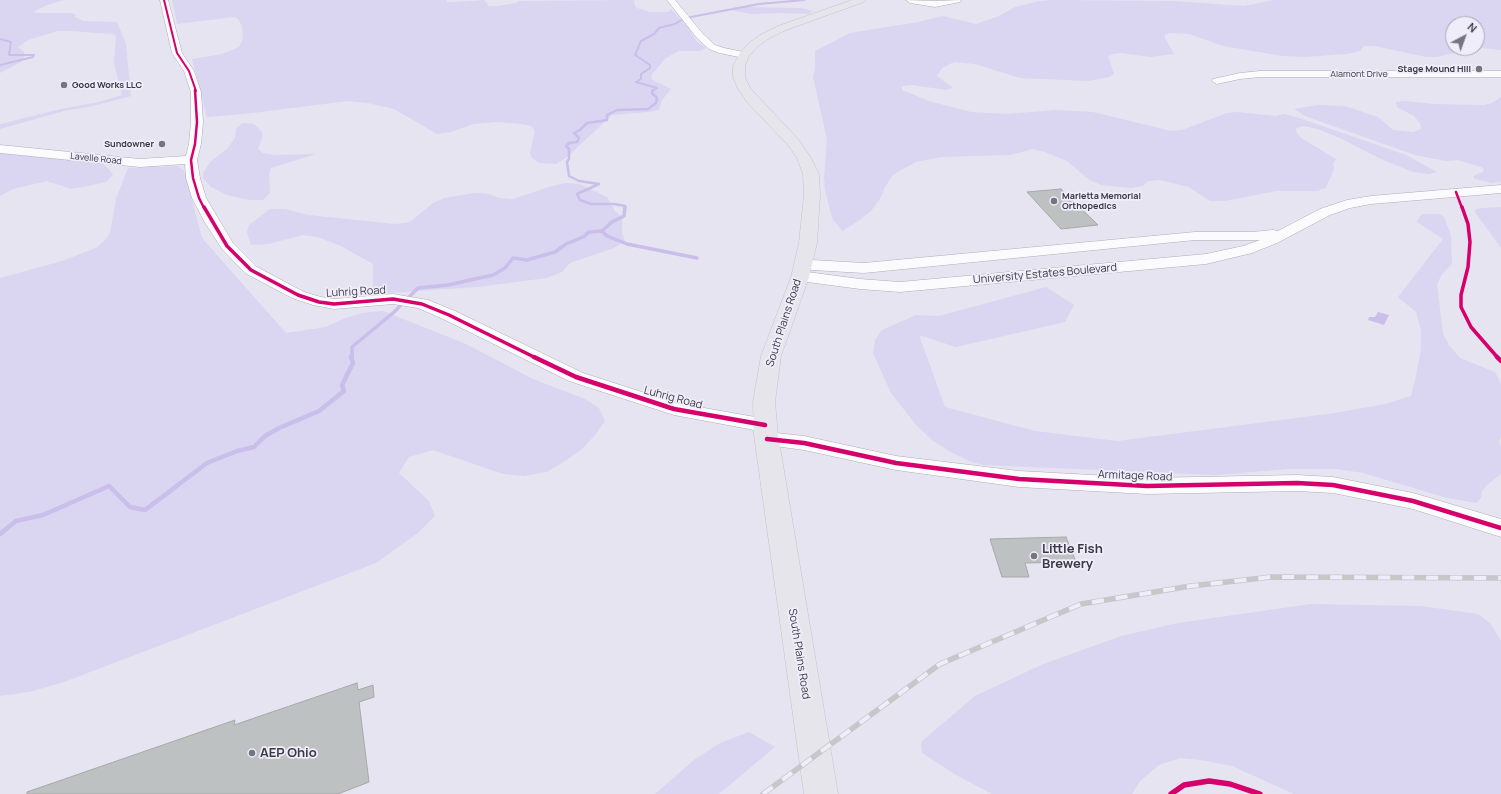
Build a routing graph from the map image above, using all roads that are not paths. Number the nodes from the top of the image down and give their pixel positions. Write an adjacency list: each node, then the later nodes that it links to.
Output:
1 (164, 0): 10 (street, Luhrig Road)
2 (671, 0): 6 (street)
3 (861, 0): 6 (main road)
4 (910, 0): 5 (street)
5 (957, 0)
6 (744, 55): 13 (main road, South Plains Road)
7 (1501, 74): 8 (street, Alamont Drive)
8 (1217, 81)
9 (0, 149): 10 (street, Lavelle Road)
10 (192, 160): 14 (street, Luhrig Road)
11 (1501, 189): 12 (street, University Estates Boulevard)
12 (1286, 232): 13 (street, University Estates Boulevard); 13 (street, University Estates Boulevard)
13 (802, 270): 14 (main road, South Plains Road)
14 (766, 432): 15 (street, Armitage Road); 16 (main road, South Plains Road)
15 (1501, 528)
16 (821, 794)

